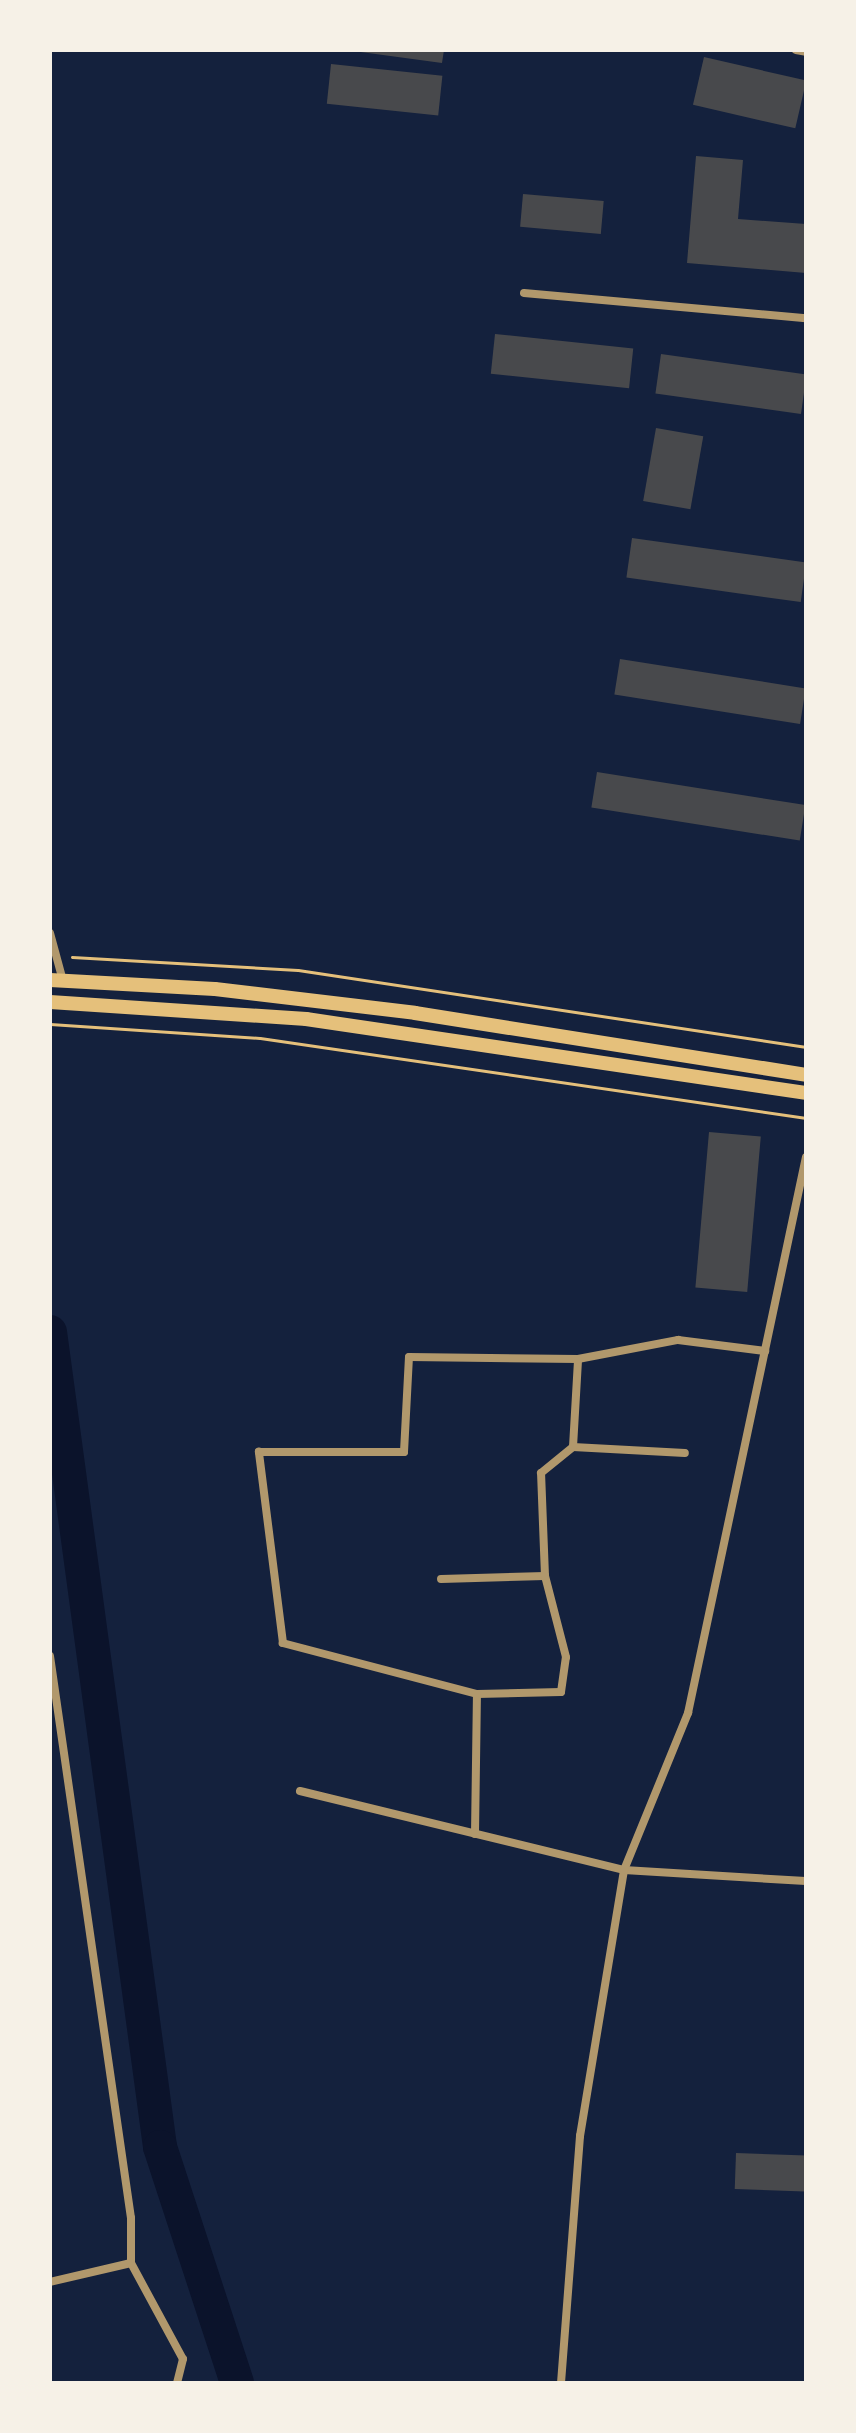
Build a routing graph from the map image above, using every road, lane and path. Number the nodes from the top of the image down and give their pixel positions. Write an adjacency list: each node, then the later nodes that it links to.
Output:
1 (796, 50): 2 (street)
2 (806, 52)
3 (524, 293): 4 (street)
4 (806, 318)
5 (50, 933): 6 (street)
6 (56, 956): 7 (street); 10 (path)
7 (57, 981): 11 (main road)
8 (50, 1002): 12 (main road)
9 (50, 1024): 13 (path)
10 (806, 1047)
11 (806, 1075)
12 (806, 1093)
13 (806, 1118)
14 (806, 1157): 15 (street)
15 (765, 1351): 16 (street); 25 (street)
16 (578, 1359): 17 (street); 22 (street)
17 (573, 1447): 18 (street); 19 (street)
18 (685, 1453)
19 (545, 1576): 20 (street); 22 (street)
20 (441, 1579)
21 (50, 1656): 27 (street)
22 (477, 1694): 24 (street)
23 (300, 1791): 24 (street)
24 (475, 1834): 25 (street)
25 (624, 1870): 26 (street); 30 (street)
26 (806, 1881)
27 (131, 2263): 28 (street); 29 (street)
28 (50, 2282)
29 (177, 2383)
30 (561, 2383)

